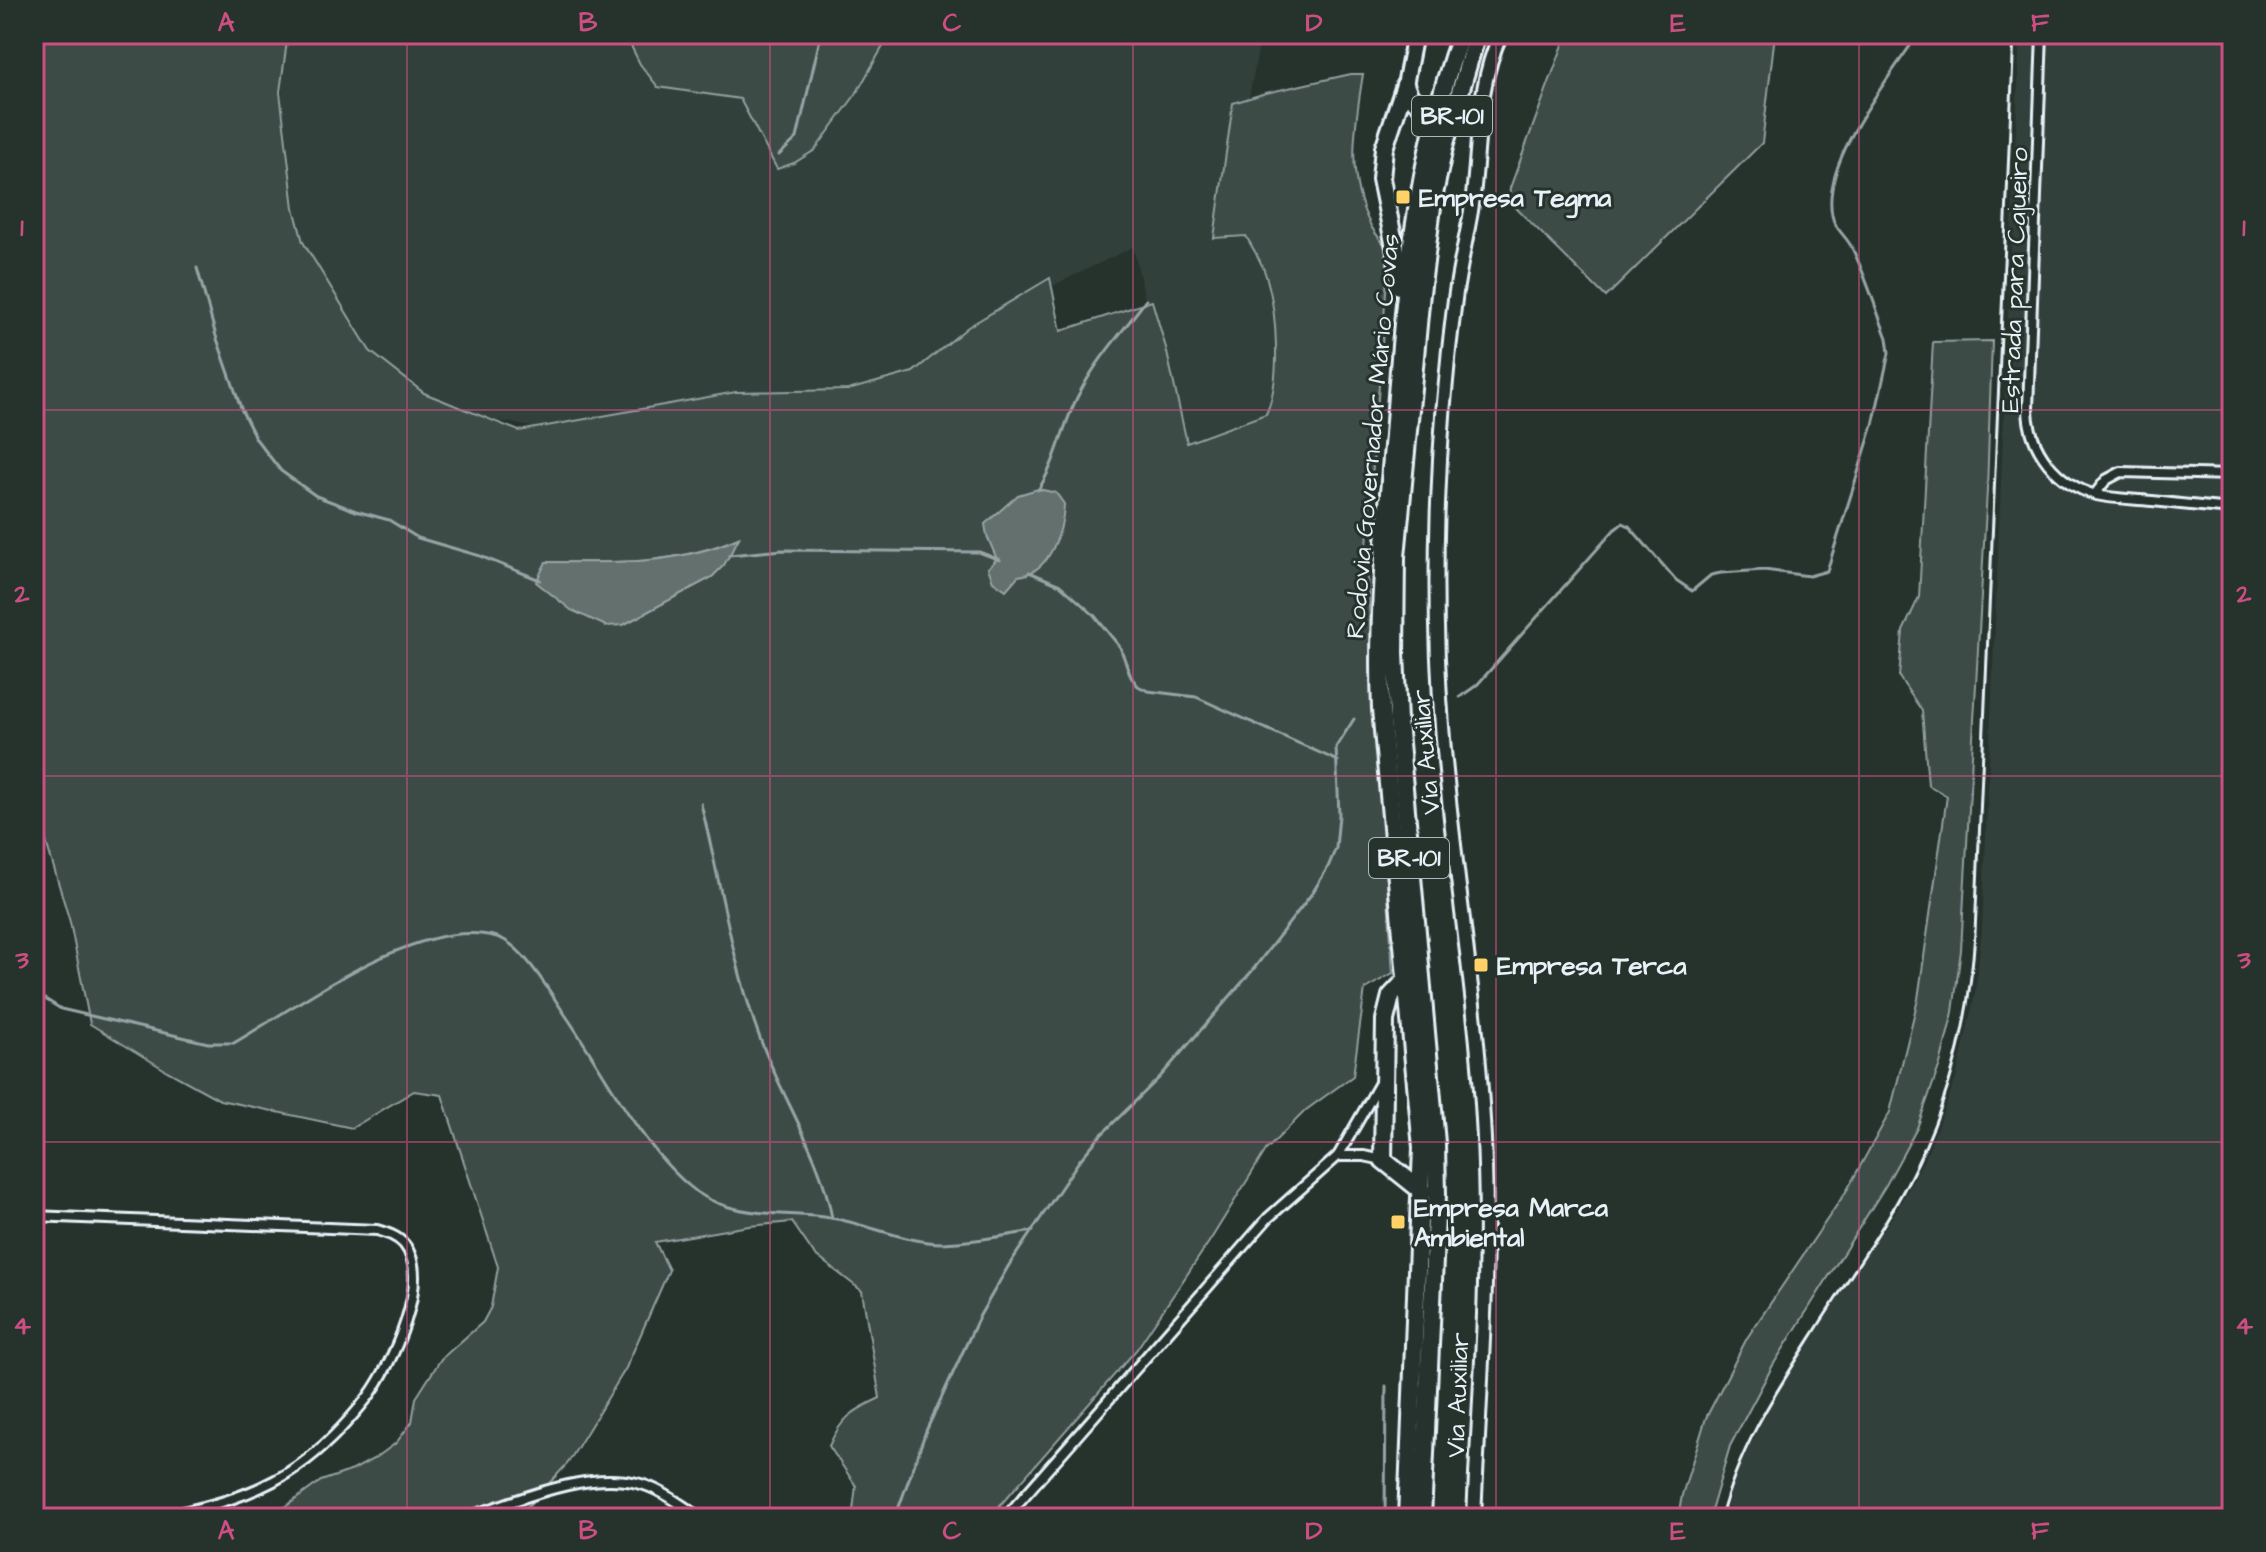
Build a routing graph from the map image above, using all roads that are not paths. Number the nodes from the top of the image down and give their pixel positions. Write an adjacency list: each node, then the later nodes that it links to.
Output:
1 (1415, 34): 6 (main road)
2 (1461, 34): 7 (highway, Rodovia Governador Mário Covas / BR-101)
3 (1477, 34): 23 (highway, Rodovia Governador Mário Covas / BR-101)
4 (1501, 34): 24 (street, Via Auxiliar)
5 (2042, 34): 10 (street, Estrada para Cajueiro)
6 (1405, 85): 7 (highway); 8 (highway)
7 (1442, 100): 8 (highway, Rodovia Governador Mário Covas / BR-101)
8 (1401, 334): 12 (highway, Rodovia Governador Mário Covas / BR-101)
9 (2232, 475): 10 (street)
10 (2095, 494): 11 (street)
11 (2232, 509)
12 (1406, 980): 13 (highway); 16 (highway, Rodovia Governador Mário Covas / BR-101)
13 (1383, 1077): 14 (street); 15 (highway)
14 (1338, 1156): 15 (street); 21 (street)
15 (1383, 1160): 16 (highway)
16 (1423, 1192): 22 (highway, Rodovia Governador Mário Covas / BR-101)
17 (34, 1216): 18 (street)
18 (155, 1518)
19 (464, 1518): 20 (street)
20 (701, 1518)
21 (1005, 1518)
22 (1407, 1518)
23 (1422, 1518)
24 (1474, 1518)

